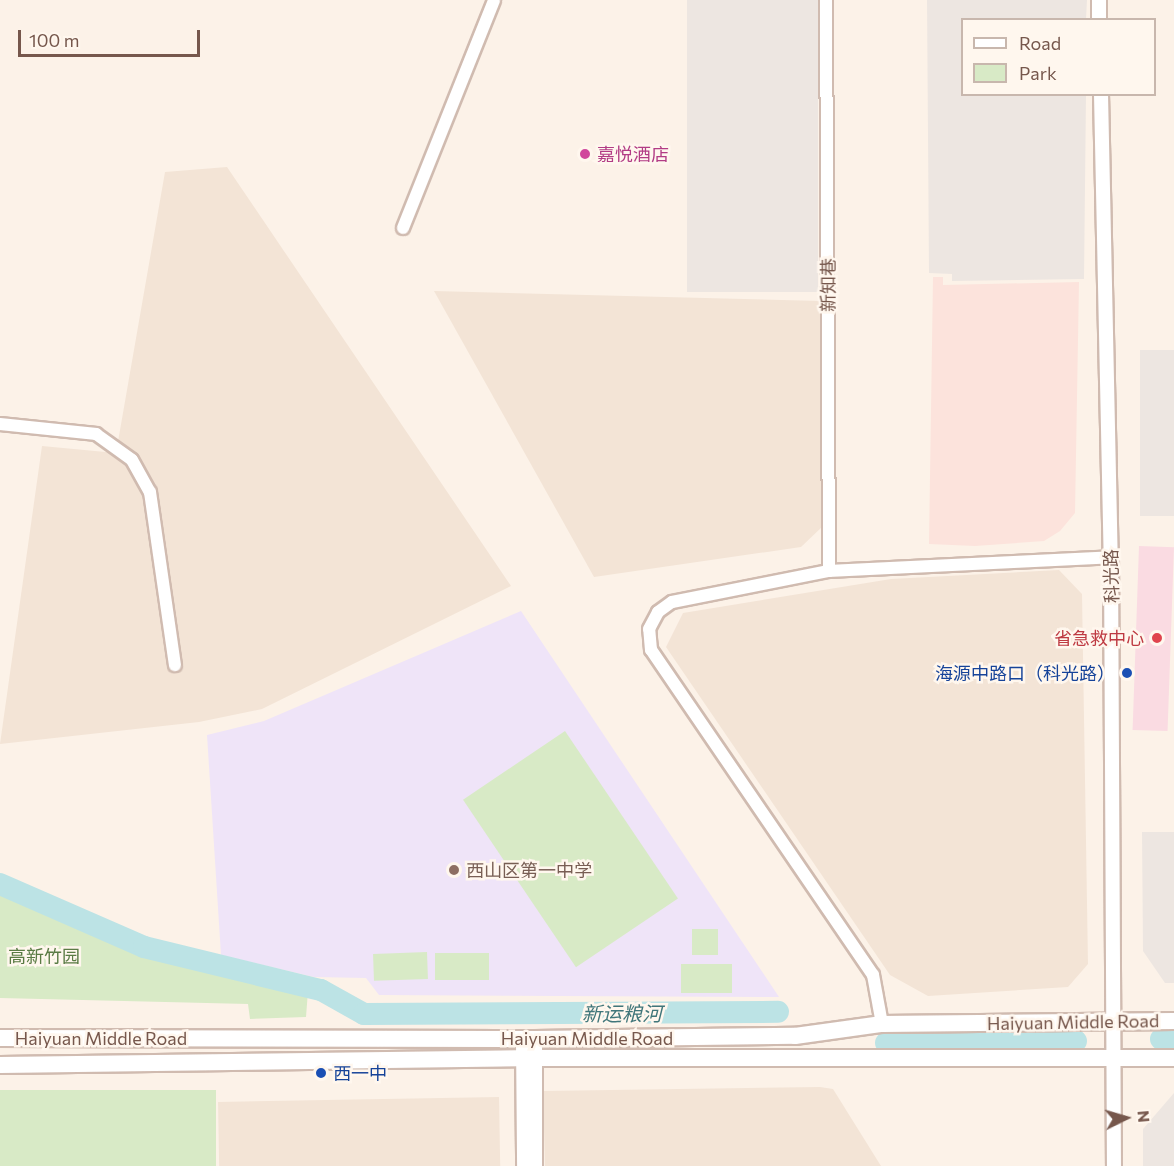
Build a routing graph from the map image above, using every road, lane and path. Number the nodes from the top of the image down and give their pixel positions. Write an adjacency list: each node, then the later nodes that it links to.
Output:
1 (494, 0): 6 (street)
2 (826, 0): 9 (street, 新知巷)
3 (1099, 0): 4 (street)
4 (1099, 18)
5 (1101, 96): 8 (street, 科光路)
6 (403, 228)
7 (0, 424): 10 (street)
8 (1111, 557): 9 (street); 11 (street, 科光路)
9 (829, 571): 13 (street)
10 (175, 665)
11 (1114, 1021): 12 (main road, Haiyuan Middle Road); 13 (main road, Haiyuan Middle Road); 17 (street, 科光路)
12 (1174, 1021)
13 (882, 1024): 15 (main road, Haiyuan Middle Road)
14 (0, 1038): 15 (main road, Haiyuan Middle Road)
15 (529, 1039): 16 (street)
16 (528, 1058): 17 (main road, Haiyuan Middle Road); 19 (main road, Haiyuan Middle Road); 20 (street); 21 (street)
17 (1112, 1058): 18 (main road, Haiyuan Middle Road); 22 (street, 科光路)
18 (1174, 1058)
19 (0, 1065)
20 (524, 1166)
21 (535, 1166)
22 (1114, 1166)

